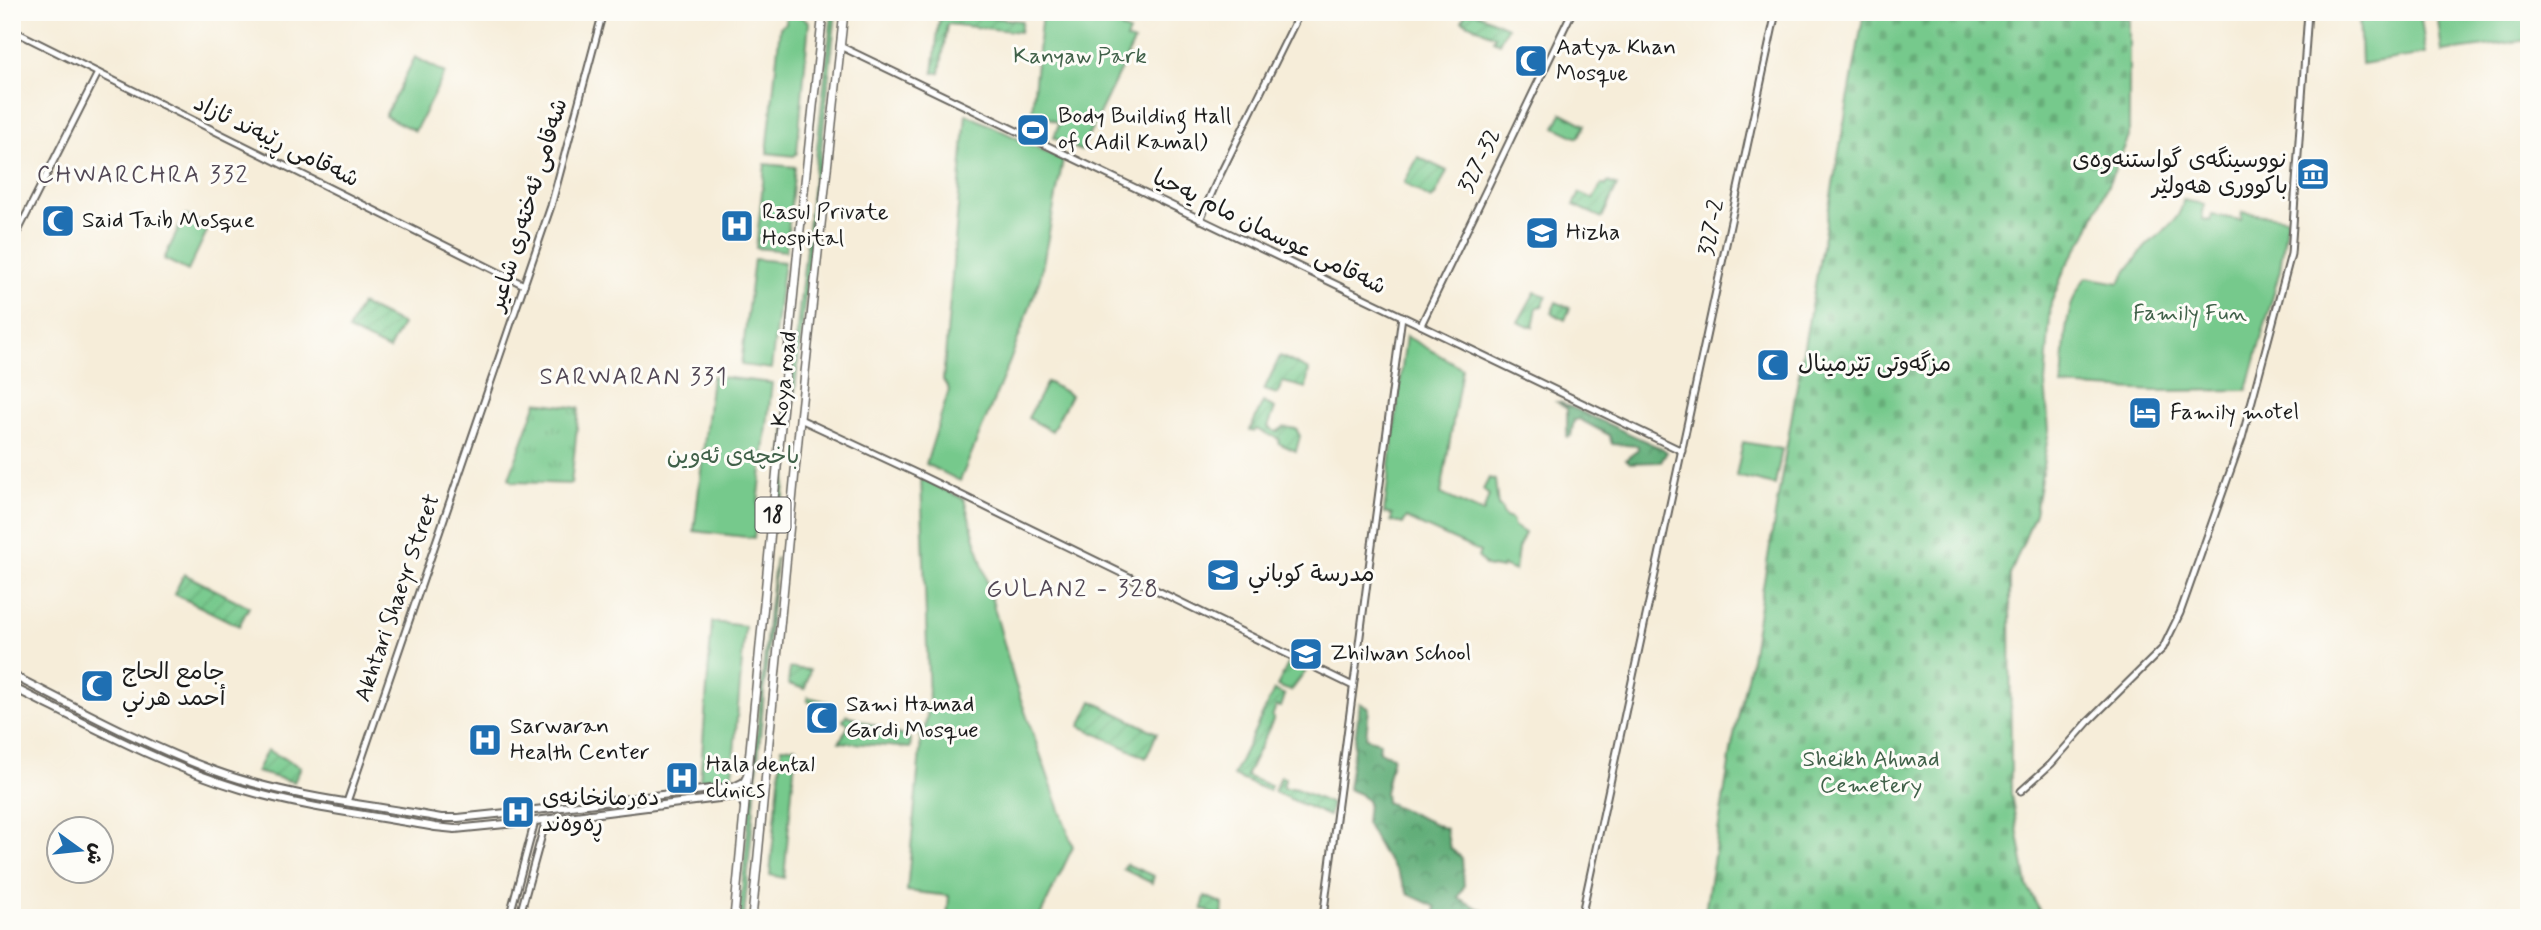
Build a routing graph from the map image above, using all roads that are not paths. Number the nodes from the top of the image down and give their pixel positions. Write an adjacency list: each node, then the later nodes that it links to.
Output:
1 (603, 12): 13 (street, شەقامی ئەختەری شاعیر)
2 (844, 12): 9 (highway, Koya road / 18)
3 (1300, 12): 11 (street)
4 (1572, 12): 15 (street, 327-32)
5 (1776, 12): 18 (street, 327-2)
6 (2308, 12): 26 (street)
7 (820, 14): 19 (highway, Koya road / 18)
8 (12, 30): 10 (street, شەقامی ڕێبەند ئازاد)
9 (840, 46): 11 (street, شەقامی عوسمان مام یەحیا); 17 (highway, Koya road / 18)
10 (98, 73): 12 (street); 13 (street, شەقامی ڕێبەند ئازاد)
11 (1200, 220): 14 (street, شەقامی عوسمان مام یەحیا)
12 (12, 243)
13 (524, 285): 16 (street, شەقامی ئەختەری شاعیر)
14 (1402, 316): 15 (street, شەقامی عوسمان مام یەحیا); 22 (street)
15 (1420, 325): 18 (street, شەقامی عوسمان مام یەحیا)
16 (482, 406): 28 (street, Akhtari Shaeyr Street)
17 (800, 419): 20 (highway, Koya road / 18); 22 (street)
18 (1682, 451): 39 (street, 327-2)
19 (770, 546): 20 (highway); 24 (highway, Koya road / 18)
20 (788, 547): 37 (highway, Koya road / 18)
21 (12, 675): 28 (main road)
22 (1353, 686): 38 (street)
23 (12, 687): 31 (main road)
24 (748, 771): 25 (main road); 29 (highway, Koya road / 18)
25 (706, 790): 27 (main road); 28 (main road)
26 (2021, 791)
27 (707, 800): 29 (main road); 30 (main road)
28 (347, 802)
29 (744, 811): 36 (highway, Koya road / 18)
30 (546, 820): 31 (main road); 33 (street)
31 (535, 821): 32 (street)
32 (533, 829): 33 (street); 34 (street)
33 (543, 830): 35 (street)
34 (509, 918)
35 (519, 918)
36 (734, 918)
37 (752, 918)
38 (1323, 918)
39 (1581, 918)

